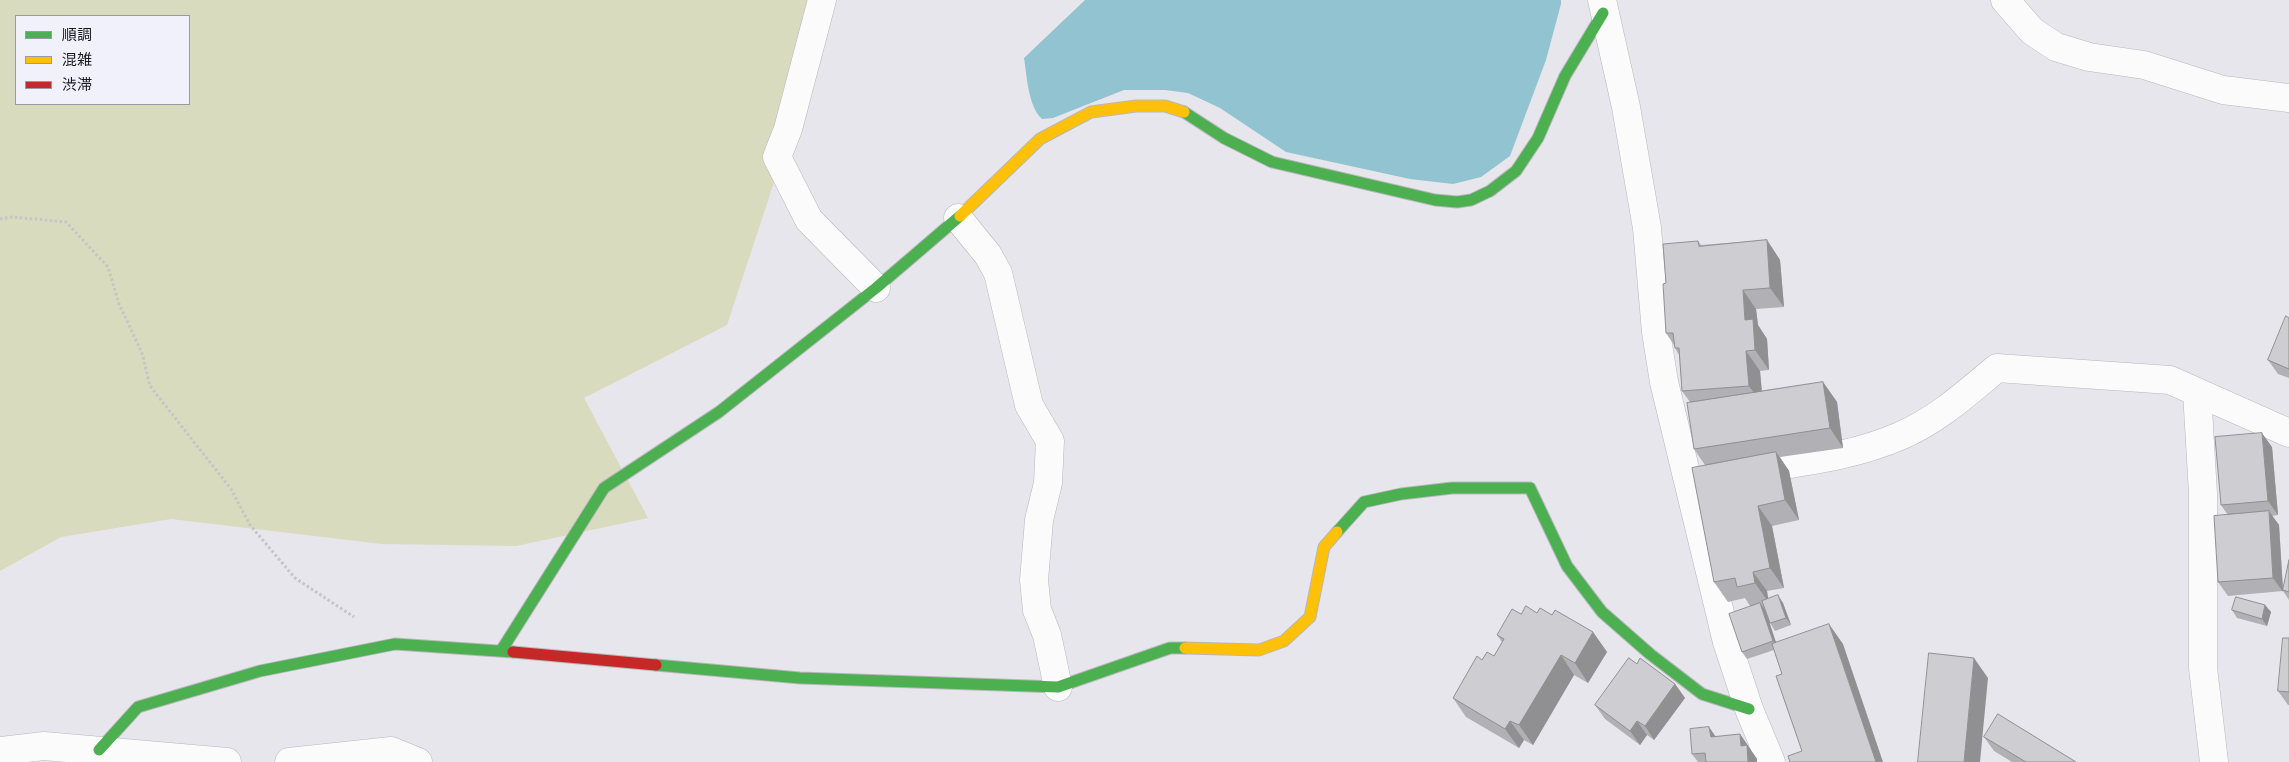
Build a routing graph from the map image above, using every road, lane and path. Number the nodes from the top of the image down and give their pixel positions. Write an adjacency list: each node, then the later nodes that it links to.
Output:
1 (822, 0): 7 (street)
2 (2005, 0): 4 (street)
3 (1602, 7): 5 (street); 10 (street)
4 (2289, 98)
5 (958, 218): 7 (street); 13 (street)
6 (0, 219): 11 (path)
7 (876, 288): 12 (street)
8 (2197, 392): 9 (street); 10 (street); 21 (street)
9 (2289, 433)
10 (1686, 478): 14 (street)
11 (395, 644): 12 (street); 15 (street)
12 (501, 651): 13 (street)
13 (1058, 687): 14 (street)
14 (1749, 709): 20 (street)
15 (99, 750): 16 (street); 17 (street)
16 (0, 751)
17 (227, 762)
18 (289, 762): 19 (street)
19 (418, 762)
20 (1772, 762)
21 (2214, 762)

